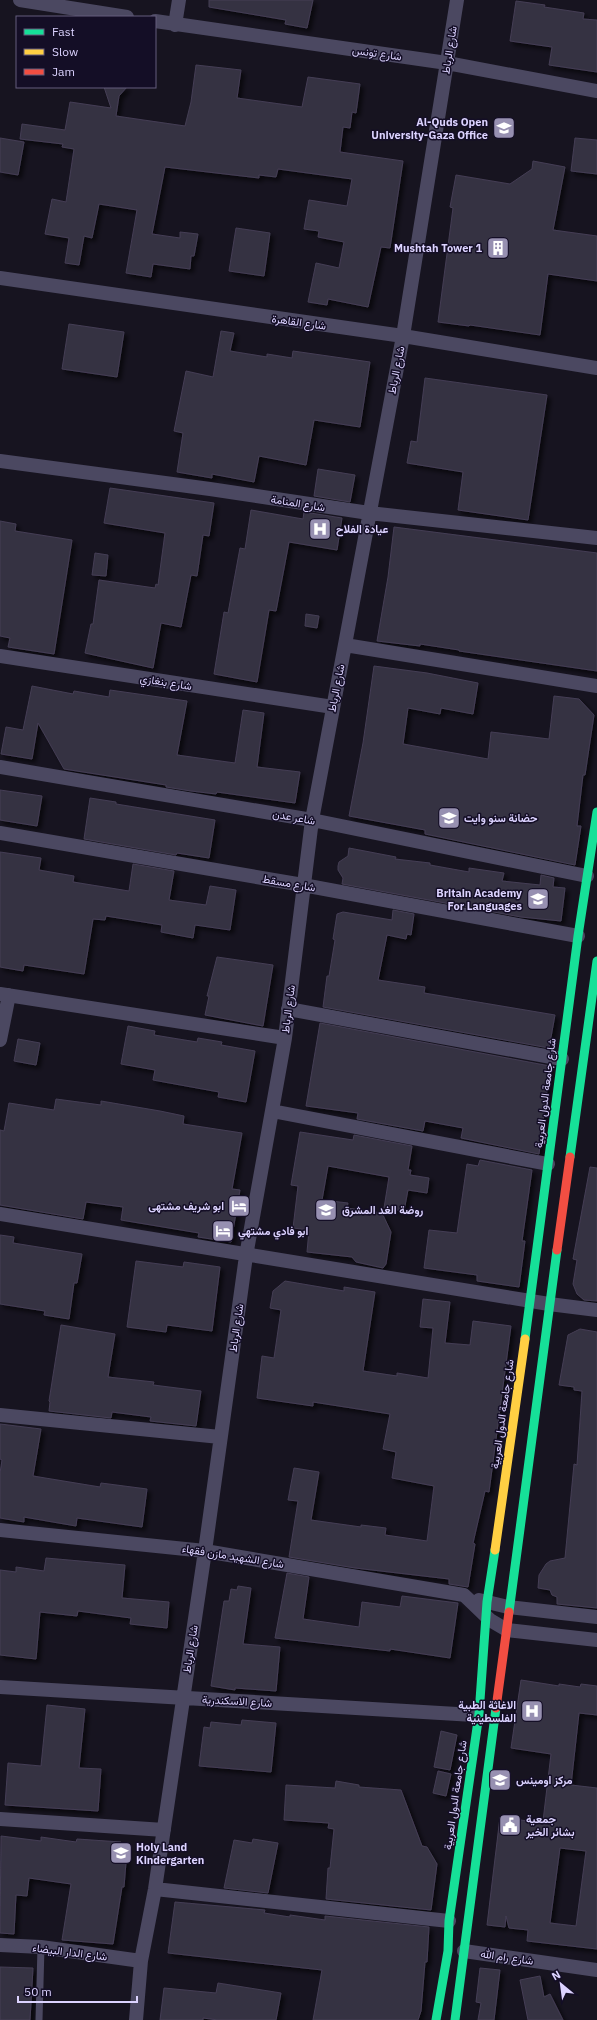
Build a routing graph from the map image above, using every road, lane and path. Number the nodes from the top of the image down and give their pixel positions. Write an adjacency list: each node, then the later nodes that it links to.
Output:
1 (20, 0): 4 (street)
2 (179, 0): 6 (street)
3 (457, 0): 7 (street, شارع الرباط)
4 (121, 16)
5 (156, 21): 6 (street, شارع تونس)
6 (175, 24): 7 (street, شارع تونس)
7 (447, 63): 8 (street, شارع تونس); 10 (street, شارع الرباط)
8 (597, 91)
9 (0, 278): 10 (street, شارع القاهرة)
10 (403, 336): 11 (street, شارع القاهرة); 13 (street, شارع الرباط)
11 (597, 368)
12 (0, 461): 13 (street, شارع المنامة)
13 (369, 514): 14 (street, شارع المنامة); 15 (street, شارع الرباط)
14 (597, 538)
15 (345, 645): 17 (street); 18 (street, شارع الرباط)
16 (0, 656): 18 (street, شارع بنغازي)
17 (597, 686)
18 (333, 707): 21 (street, شارع الرباط)
19 (0, 767): 21 (street, شاعر عدن)
20 (597, 812): 22 (main road, شارع جامعة الدول العربية)
21 (312, 820): 24 (street, شاعر عدن); 25 (street, شارع الرباط)
22 (596, 830): 24 (main road, شارع جامعة الدول العربية)
23 (0, 833): 25 (street, شارع مسقط)
24 (586, 876): 26 (main road, شارع جامعة الدول العربية)
25 (303, 885): 26 (street, شارع مسقط); 29 (street, شارع الرباط)
26 (578, 936): 32 (main road, شارع جامعة الدول العربية)
27 (597, 961): 38 (main road)
28 (4, 995): 30 (street); 31 (street)
29 (288, 1009): 30 (street, شارع الرباط); 32 (street)
30 (285, 1038): 33 (street, شارع الرباط)
31 (0, 1040)
32 (562, 1059): 34 (main road, شارع جامعة الدول العربية)
33 (272, 1111): 34 (street); 36 (street, شارع الرباط)
34 (548, 1164): 37 (main road, شارع جامعة الدول العربية)
35 (0, 1214): 36 (street)
36 (246, 1256): 37 (street); 41 (street, شارع الرباط)
37 (531, 1301): 38 (street); 45 (main road, شارع جامعة الدول العربية)
38 (549, 1304): 39 (street); 44 (main road)
39 (597, 1310)
40 (0, 1415): 41 (street)
41 (220, 1437): 43 (street, شارع الرباط)
42 (0, 1530): 43 (street, شارع الشهيد مازن فقهاء)
43 (205, 1551): 45 (street, شارع الشهيد مازن فقهاء); 50 (street, شارع الرباط)
44 (508, 1607): 45 (street, شارع الشهيد مازن فقهاء); 46 (street, شارع الشهيد مازن فقهاء); 47 (main road)
45 (487, 1612): 47 (street, شارع الشهيد مازن فقهاء); 55 (main road, شارع جامعة الدول العربية)
46 (597, 1617)
47 (507, 1630): 48 (street, شارع الشهيد مازن فقهاء); 58 (main road)
48 (597, 1640)
49 (0, 1687): 50 (street, شارع الاسكندرية)
50 (182, 1698): 51 (street, شارع الاسكندرية); 53 (street, شارع الرباط)
51 (474, 1715)
52 (0, 1819): 53 (street)
53 (164, 1830): 54 (street, شارع الرباط)
54 (155, 1889): 55 (street); 59 (street, شارع الرباط)
55 (449, 1921): 63 (main road, شارع جامعة الدول العربية)
56 (0, 1945): 57 (street, شارع الدار البيضاء)
57 (41, 1947): 59 (street, شارع الدار البيضاء); 61 (lane)
58 (464, 1952): 60 (street, شارع رام الله); 64 (main road)
59 (141, 1961): 62 (street, شارع الرباط)
60 (597, 1970)
61 (39, 2020)
62 (136, 2020)
63 (436, 2020)
64 (455, 2020)

